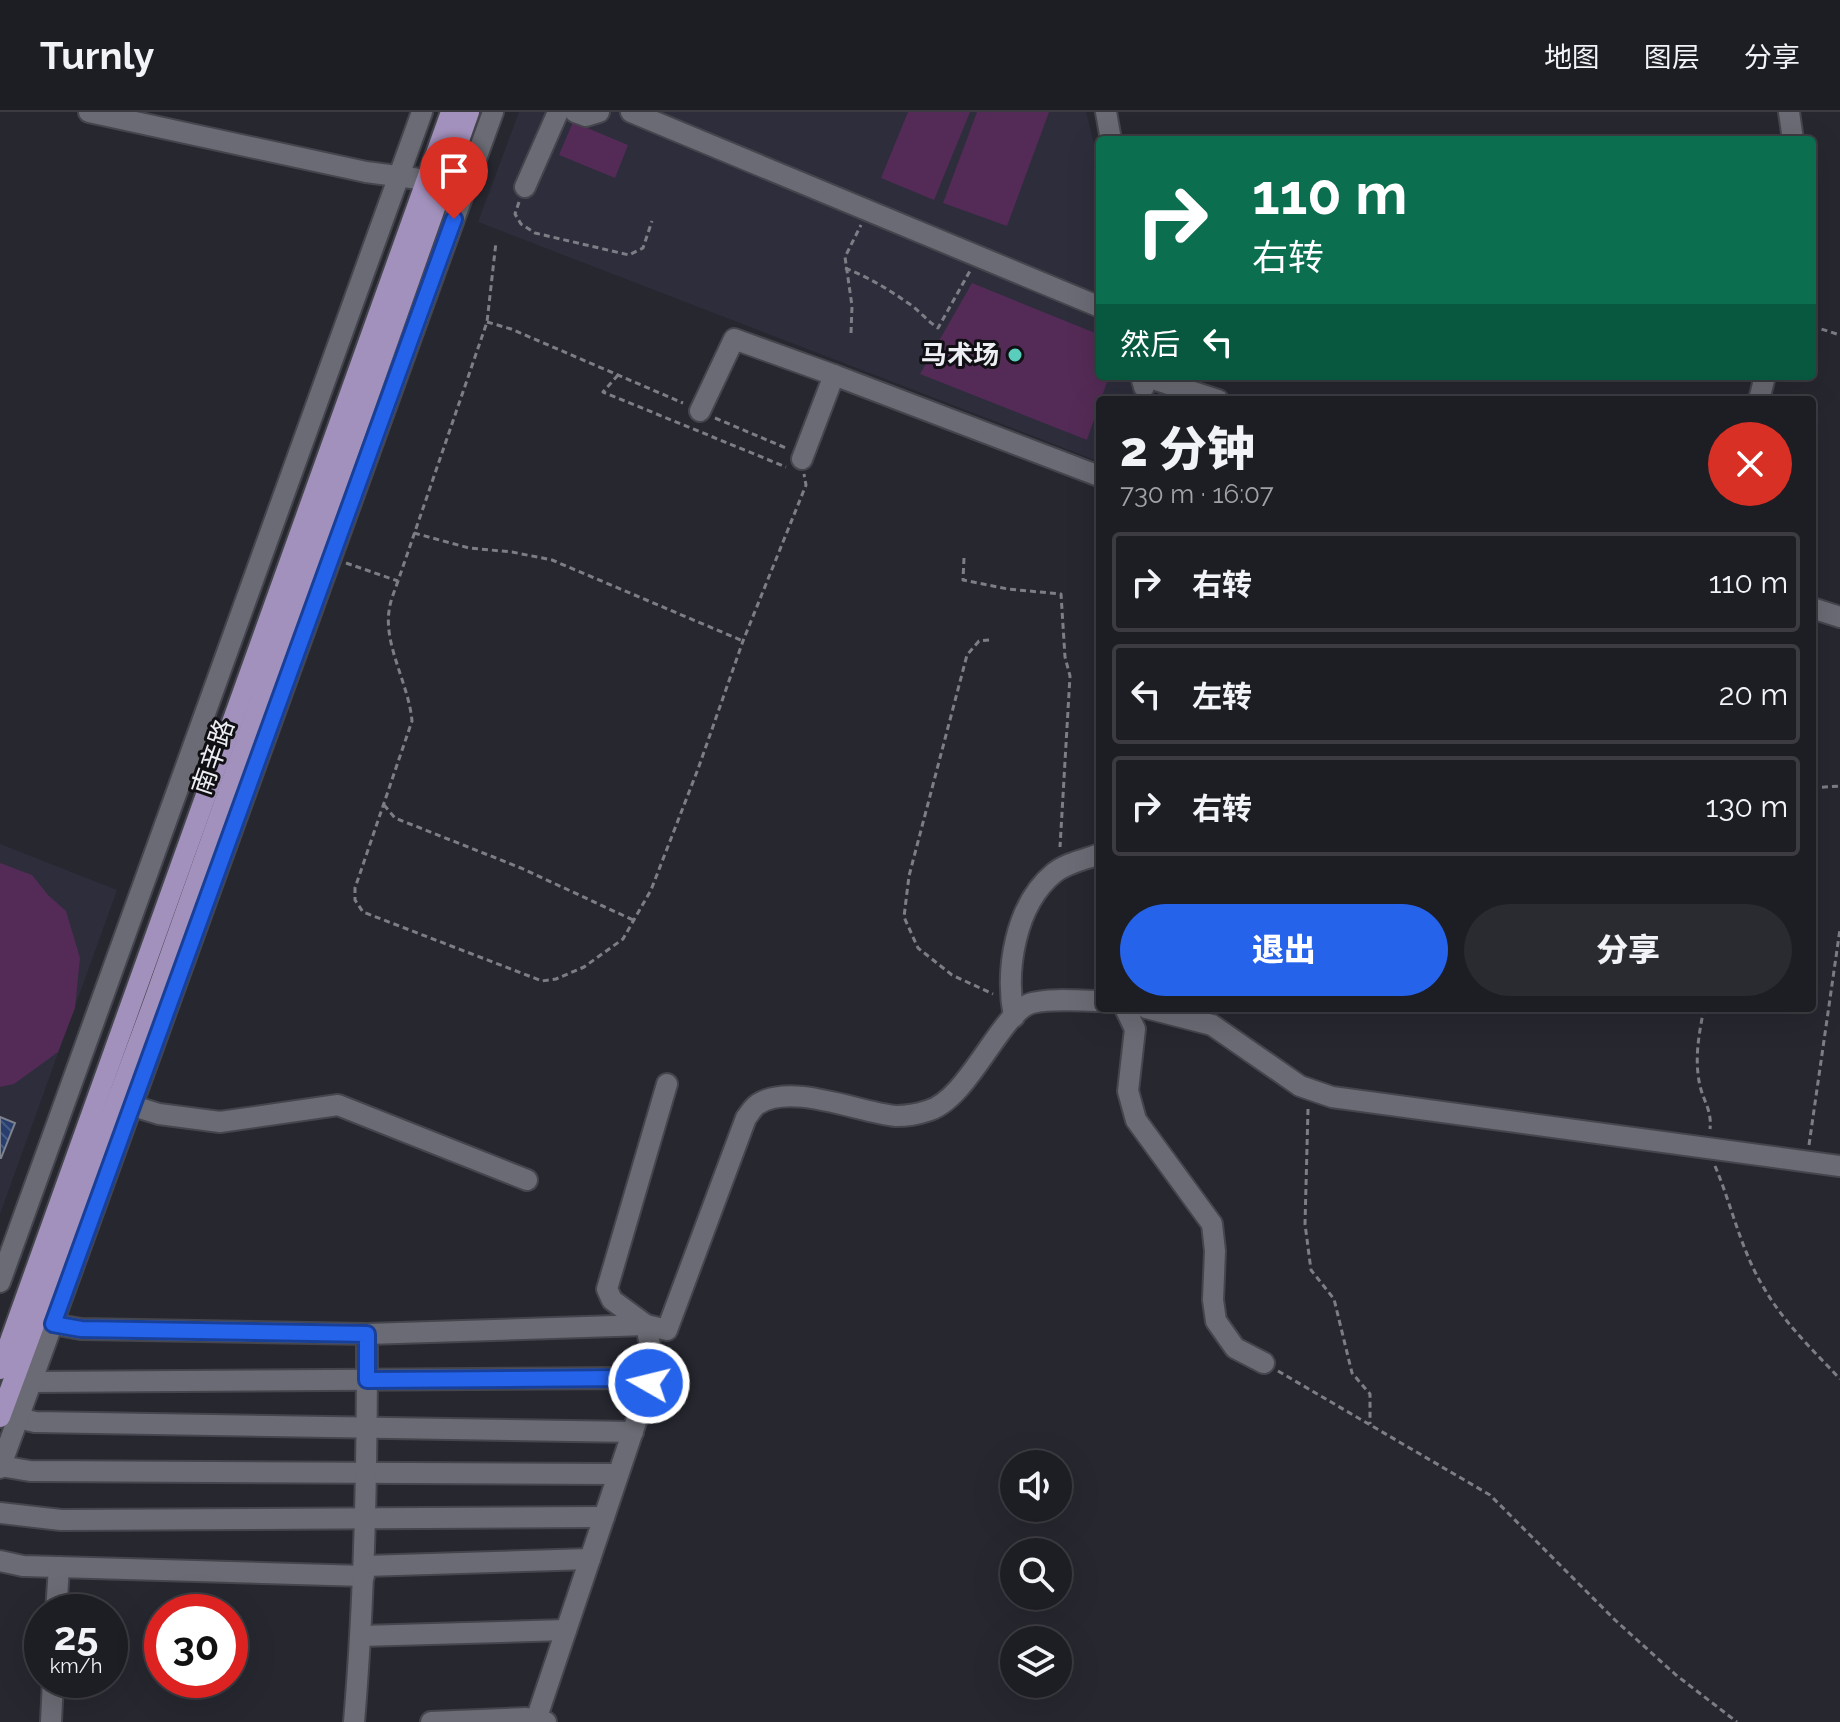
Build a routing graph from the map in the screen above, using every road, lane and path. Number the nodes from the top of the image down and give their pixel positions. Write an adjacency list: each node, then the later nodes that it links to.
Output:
1 (89, 112): 14 (street)
2 (422, 112): 14 (street)
3 (451, 112): 15 (main road, 南辛路)
4 (469, 112): 35 (main road, 南辛路)
5 (493, 112): 35 (street)
6 (558, 112): 16 (street)
7 (575, 112): 8 (street)
8 (599, 112)
9 (631, 112): 17 (street)
10 (1106, 112): 12 (street)
11 (1789, 112): 13 (street)
12 (1110, 136)
13 (1792, 136)
14 (398, 176): 15 (street); 34 (street)
15 (427, 180): 35 (main road, 南辛路)
16 (525, 187): 18 (path)
17 (868, 211): 20 (street); 21 (path)
18 (652, 221)
19 (496, 242): 23 (path)
20 (978, 257): 21 (path); 22 (street)
21 (845, 268): 25 (path)
22 (1096, 305)
23 (487, 322): 30 (path); 33 (path)
24 (1816, 327): 26 (path)
25 (851, 333)
26 (1840, 335)
27 (834, 375): 30 (street); 31 (street); 32 (street)
28 (1148, 380): 29 (street)
29 (1206, 396)
30 (700, 411): 31 (path)
31 (802, 459): 41 (path)
32 (1096, 475)
33 (414, 533): 37 (path); 41 (path)
34 (270, 536): 35 (street); 54 (street)
35 (314, 552): 37 (path); 55 (main road, 南辛路); 58 (street); 60 (main road, 南辛路)
36 (964, 558): 46 (path)
37 (398, 581): 44 (path)
38 (1816, 609): 39 (street)
39 (1840, 617)
40 (989, 640): 50 (path)
41 (743, 641): 47 (path)
42 (1840, 786): 43 (path)
43 (1816, 788)
44 (384, 805): 47 (path); 47 (path)
45 (1096, 856): 46 (street)
46 (1054, 873): 50 (street)
47 (634, 920)
48 (1840, 929): 61 (path)
49 (1096, 1001): 50 (street)
50 (1013, 1009): 66 (street)
51 (1127, 1012): 68 (street)
52 (1162, 1012): 57 (street)
53 (1704, 1012): 59 (path)
54 (78, 1069): 55 (street); 64 (street)
55 (106, 1079): 69 (main road, 南辛路)
56 (667, 1084): 66 (street)
57 (1300, 1086): 59 (street); 75 (path)
58 (133, 1106): 60 (street); 63 (street)
59 (1706, 1146): 61 (street); 70 (path)
60 (108, 1149): 65 (street); 74 (main road, 南辛路)
61 (1806, 1160): 62 (street)
62 (1840, 1166)
63 (527, 1180)
64 (0, 1282)
65 (53, 1324): 67 (street); 72 (street)
66 (646, 1325): 67 (street); 73 (street)
67 (367, 1334): 71 (street)
68 (1264, 1363): 75 (path)
69 (0, 1369)
70 (1840, 1379)
71 (367, 1380): 72 (street); 73 (street); 76 (street)
72 (32, 1382): 74 (street)
73 (649, 1383): 77 (street)
74 (8, 1422): 76 (street); 78 (street)
75 (1370, 1425): 97 (path)
76 (367, 1427): 77 (street); 79 (street)
77 (633, 1432): 80 (street)
78 (0, 1467): 79 (street)
79 (366, 1473): 80 (street); 83 (street)
80 (618, 1474): 82 (street)
81 (0, 1513): 83 (street)
82 (604, 1517): 83 (street); 84 (street)
83 (366, 1518): 87 (street)
84 (590, 1559): 87 (street); 89 (street)
85 (0, 1561): 86 (street)
86 (59, 1567): 87 (street); 88 (street)
87 (364, 1571): 90 (street)
88 (57, 1594)
89 (566, 1630): 90 (street); 93 (street)
90 (361, 1636): 95 (street)
91 (52, 1698): 94 (street)
92 (515, 1720): 93 (street); 96 (street)
93 (542, 1721)
94 (51, 1722)
95 (354, 1722)
96 (431, 1722)
97 (1737, 1722)

